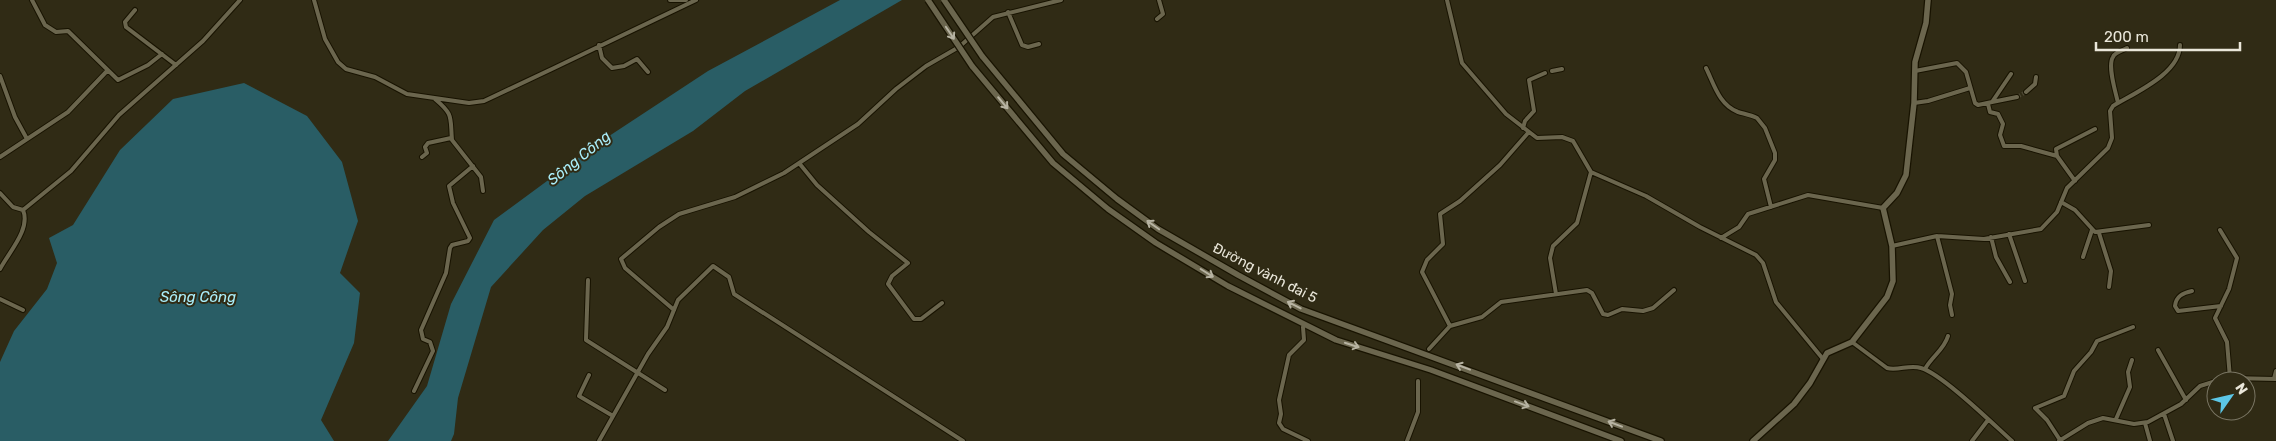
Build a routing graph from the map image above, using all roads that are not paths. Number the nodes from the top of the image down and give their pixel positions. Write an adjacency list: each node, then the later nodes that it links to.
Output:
1 (32, 0): 24 (street)
2 (240, 0): 21 (street)
3 (314, 0): 35 (street)
4 (670, 0): 5 (street)
5 (686, 0)
6 (696, 0): 18 (street)
7 (928, 0): 112 (main road, Đường vành đai 5, one-way to 112, bridge)
8 (944, 0): 113 (main road, Đường vành đai 5, one-way to 8, bridge)
9 (1061, 0): 14 (street)
10 (1159, 0): 15 (street)
11 (1447, 0): 39 (street)
12 (1928, 0): 26 (main road)
13 (135, 10): 20 (street)
14 (1008, 12): 16 (street); 47 (street)
15 (1157, 19)
16 (1039, 44)
17 (2180, 45): 38 (street)
18 (600, 46): 27 (street); 35 (street)
19 (2127, 48): 38 (street)
20 (162, 54): 21 (street); 24 (street)
21 (176, 65): 56 (street)
22 (1706, 68): 54 (street)
23 (1562, 69): 25 (street)
24 (107, 71): 43 (street)
25 (1552, 71)
26 (1915, 71): 32 (street); 36 (main road)
27 (648, 72)
28 (1544, 73): 39 (street)
29 (2011, 74): 37 (street)
30 (0, 76): 43 (street)
31 (2036, 77): 33 (street)
32 (1970, 88): 36 (street); 37 (street)
33 (2026, 92)
34 (2017, 97): 37 (street)
35 (435, 99): 42 (street)
36 (1914, 103): 55 (main road)
37 (1990, 103): 45 (street)
38 (2118, 103): 50 (street)
39 (1523, 128): 41 (street)
40 (2095, 129): 45 (street)
41 (1528, 133): 49 (street); 81 (street)
42 (451, 138): 46 (street); 48 (street)
43 (27, 139): 44 (street)
44 (0, 156)
45 (2057, 156): 50 (street)
46 (422, 157)
47 (799, 163): 76 (street); 79 (street)
48 (473, 166): 51 (street); 100 (street)
49 (1591, 172): 64 (street); 74 (street)
50 (2075, 181): 53 (street)
51 (483, 191)
52 (0, 193): 56 (street)
53 (2061, 202): 58 (street); 61 (street)
54 (1771, 207): 55 (street); 64 (street)
55 (1883, 208): 65 (main road)
56 (23, 210): 67 (street)
57 (2148, 225): 60 (street)
58 (2092, 230): 60 (street); 66 (street)
59 (2220, 230): 77 (street)
60 (2099, 233): 71 (street)
61 (2009, 234): 63 (street); 69 (street)
62 (1937, 236): 63 (street); 65 (street); 80 (street)
63 (1991, 237): 70 (street)
64 (1721, 238): 88 (street)
65 (1892, 246): 85 (main road)
66 (2083, 257)
67 (0, 269)
68 (588, 280): 93 (street)
69 (2025, 281)
70 (2010, 282)
71 (2109, 287)
72 (1674, 290): 74 (street)
73 (2192, 291): 77 (street)
74 (1556, 294): 81 (street)
75 (0, 299): 78 (street)
76 (942, 303)
77 (2220, 306): 91 (street)
78 (23, 310)
79 (674, 310): 93 (street); 109 (street)
80 (1952, 315)
81 (1450, 326): 86 (street)
82 (2133, 326): 107 (street)
83 (1303, 327): 110 (street)
84 (1948, 336): 90 (street)
85 (1852, 342): 88 (main road); 90 (street)
86 (1429, 350)
87 (2158, 350): 101 (street)
88 (1822, 359): 114 (main road)
89 (2132, 360): 105 (street)
90 (1924, 369): 104 (street)
91 (2229, 371)
92 (2276, 371): 96 (street)
93 (637, 373): 99 (street); 103 (street)
94 (589, 375): 103 (street)
95 (2256, 379): 96 (street)
96 (2275, 379)
97 (1418, 381): 111 (street)
98 (2206, 385): 101 (street)
99 (665, 390)
100 (414, 391)
101 (2186, 400): 102 (street)
102 (2164, 414): 106 (street); 118 (street)
103 (613, 416): 108 (street)
104 (1988, 420): 115 (street); 116 (street)
105 (2116, 420): 106 (street); 107 (street)
106 (2145, 423): 117 (street)
107 (2059, 440)
108 (599, 441)
109 (963, 441)
110 (1308, 441)
111 (1407, 441)
112 (1621, 441)
113 (1661, 441)
114 (1753, 441)
115 (1972, 441)
116 (2012, 441)
117 (2150, 441)
118 (2172, 441)

